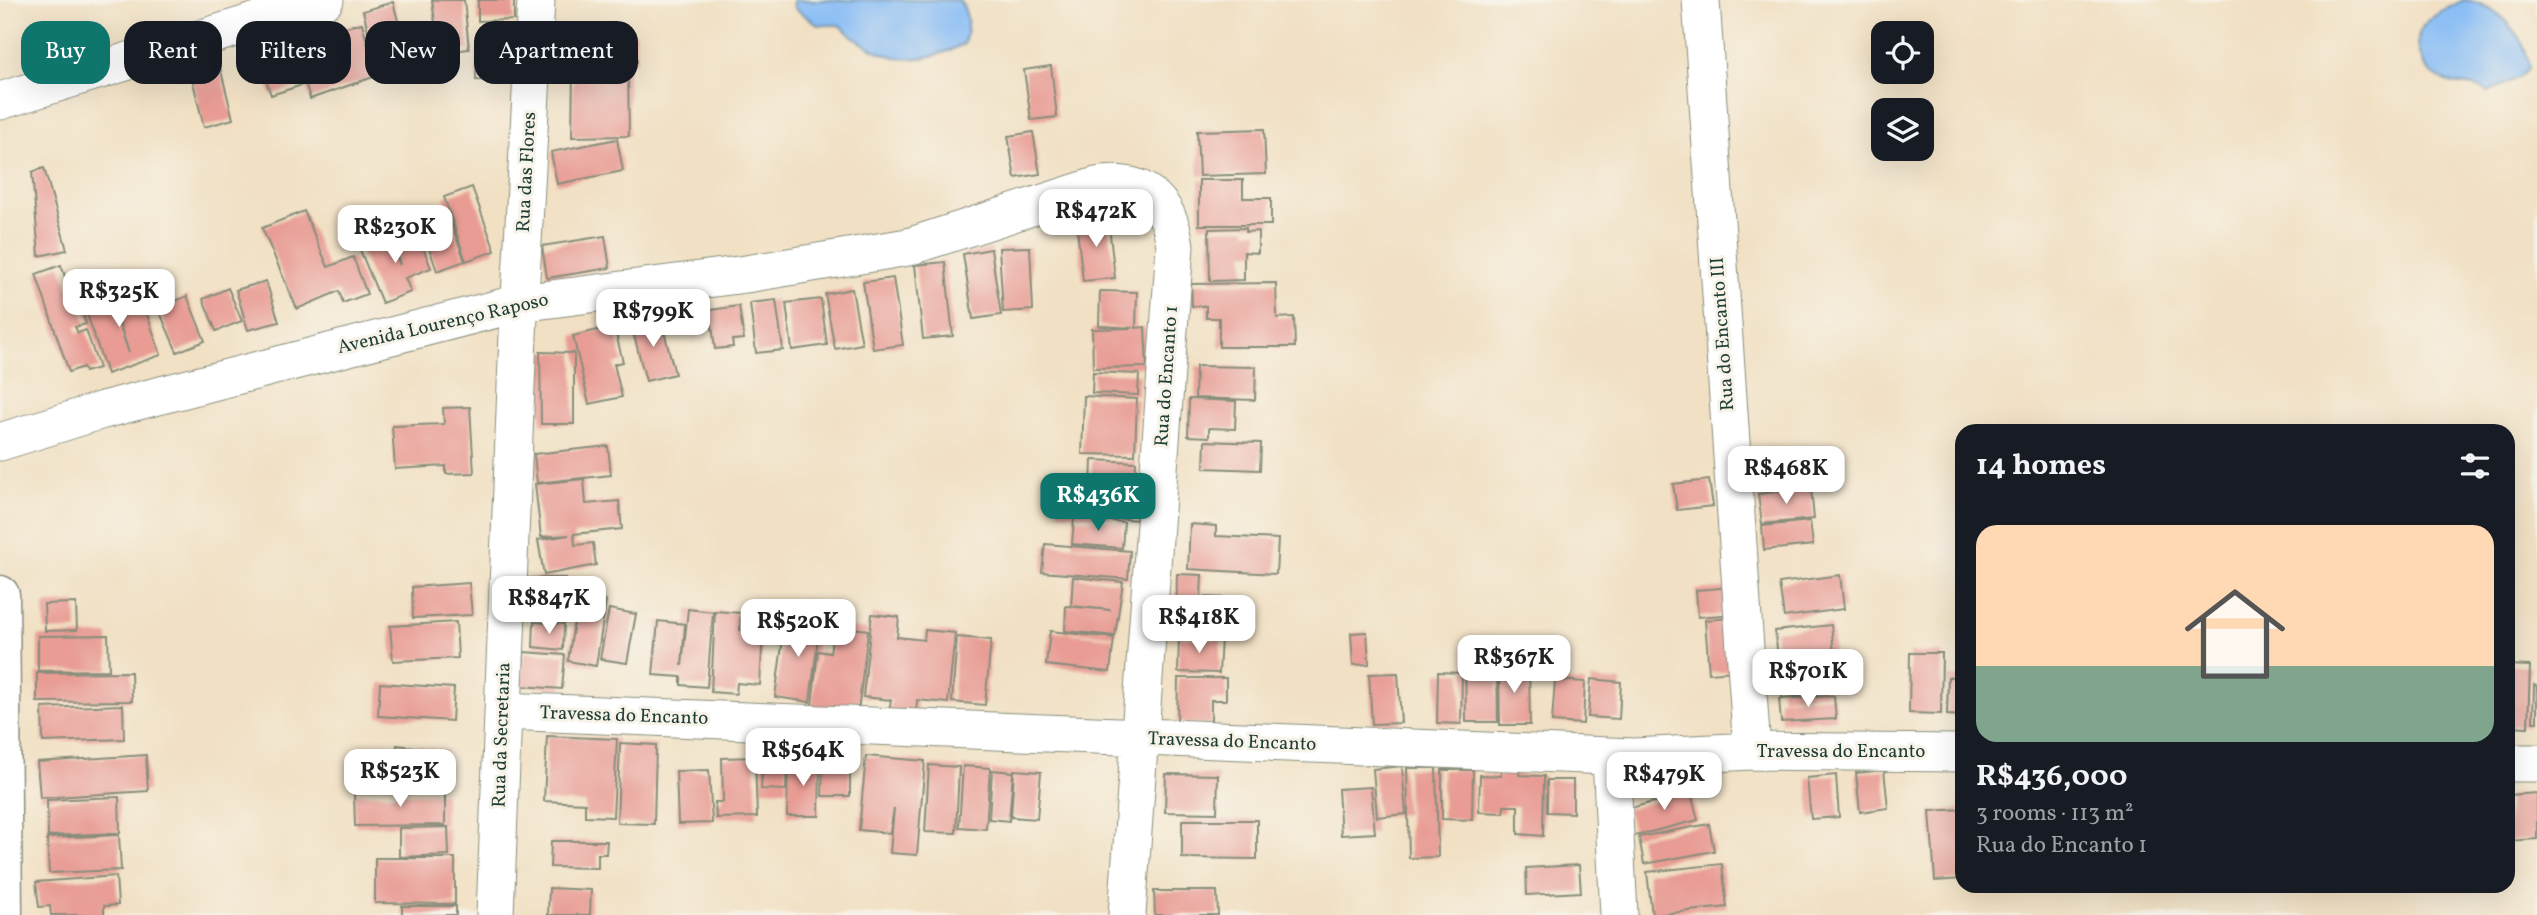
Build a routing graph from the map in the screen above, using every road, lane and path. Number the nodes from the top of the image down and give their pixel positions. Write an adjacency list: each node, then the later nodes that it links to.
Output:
1 (325, 0): 4 (street)
2 (536, 0): 6 (street, Rua das Flores)
3 (1701, 0): 11 (street, Rua do Encanto III)
4 (0, 102)
5 (1096, 186): 6 (street, Avenida Lourenço Raposo); 10 (street, Rua do Encanto 1)
6 (520, 303): 7 (street, Avenida Lourenço Raposo); 9 (street, Rua da Secretaria)
7 (0, 442)
8 (0, 595): 16 (street)
9 (503, 711): 10 (street, Travessa do Encanto); 17 (street, Rua da Secretaria)
10 (1140, 738): 13 (street, Travessa do Encanto); 18 (street, Rua do Encanto 1)
11 (1752, 751): 12 (street, Travessa do Encanto); 13 (street, Travessa do Encanto)
12 (1955, 753)
13 (1611, 757): 19 (street)
14 (2515, 762): 15 (street)
15 (2537, 763)
16 (3, 915)
17 (495, 915)
18 (1127, 915)
19 (1619, 915)

